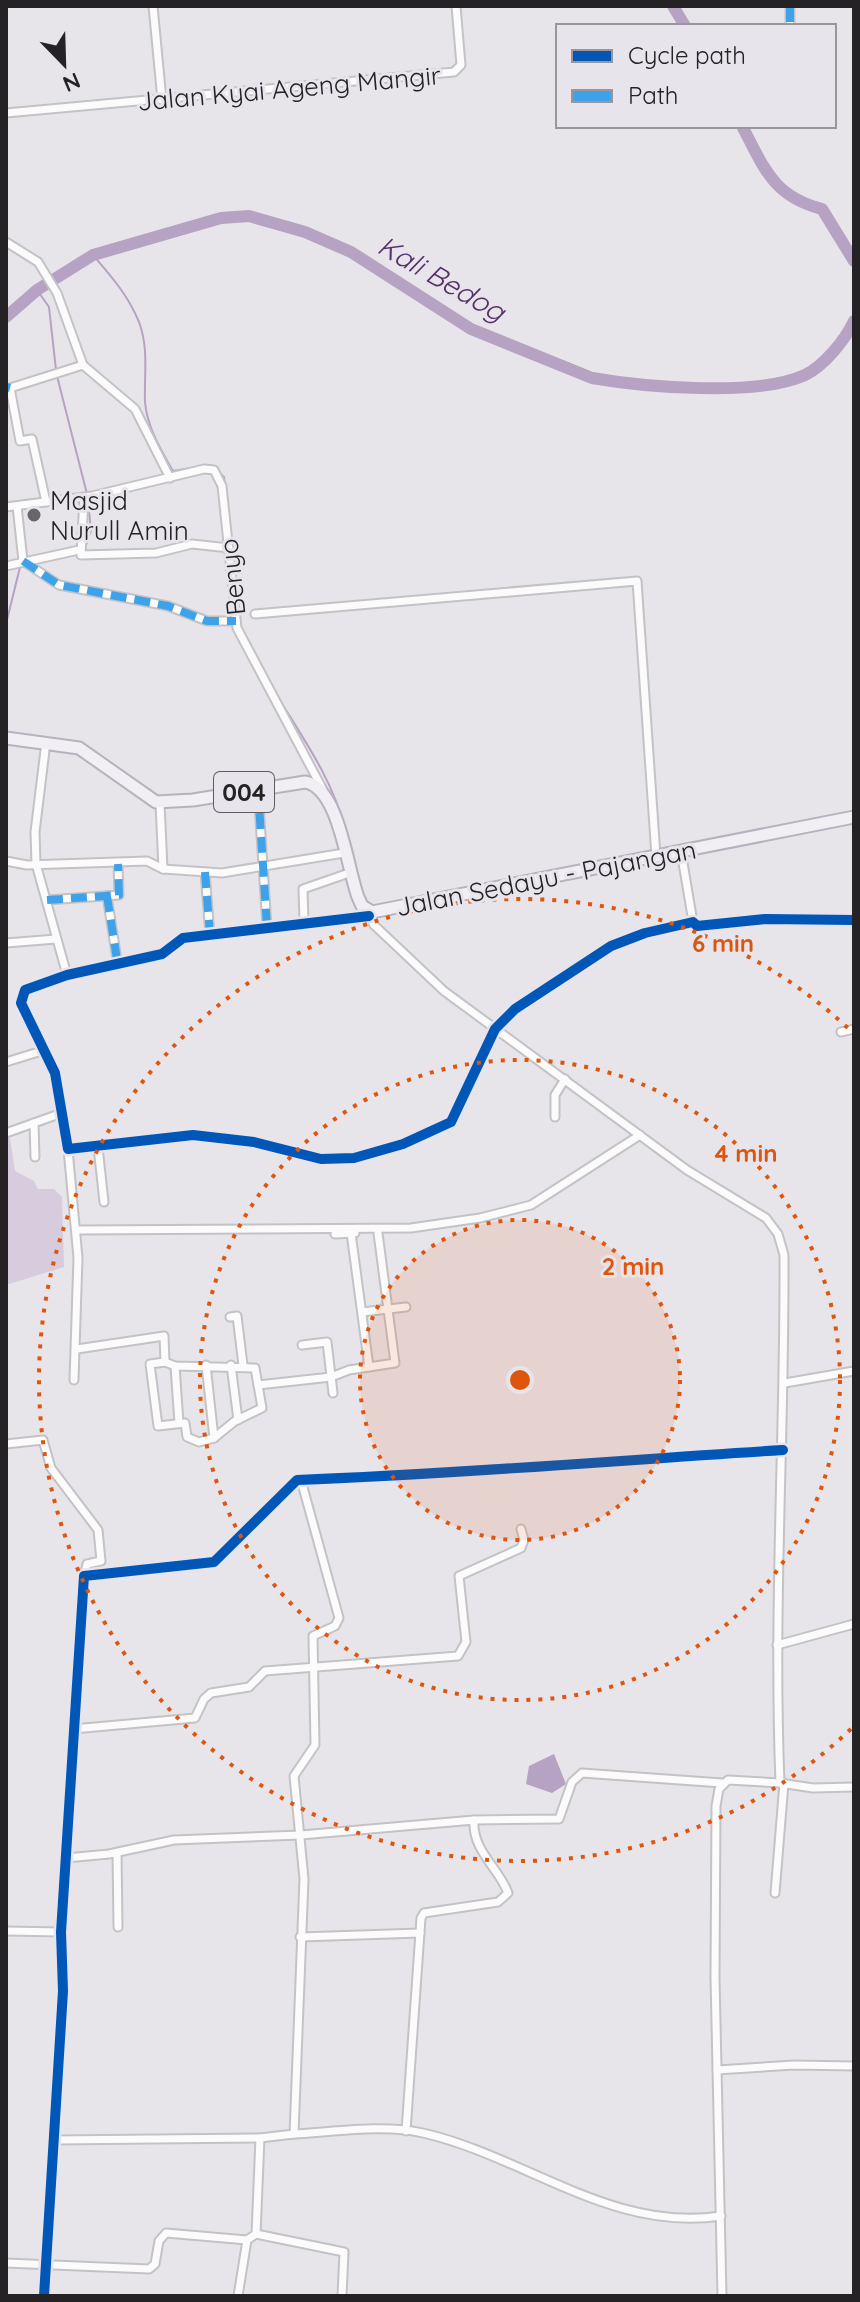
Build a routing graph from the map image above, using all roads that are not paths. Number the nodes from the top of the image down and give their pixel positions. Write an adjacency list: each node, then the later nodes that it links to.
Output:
1 (153, 6): 3 (street)
2 (456, 6): 3 (street, Jalan Kyai Ageng Mangir)
3 (162, 100): 4 (street, Jalan Kyai Ageng Mangir)
4 (6, 113)
5 (6, 242): 6 (street)
6 (83, 365): 7 (street); 8 (street)
7 (8, 388): 10 (street)
8 (170, 478): 9 (street, Benyo); 13 (street, Benyo)
9 (87, 497): 10 (street, Benyo); 14 (street)
10 (46, 502): 11 (street, Benyo)
11 (17, 506): 12 (street, Benyo); 15 (street)
12 (6, 507)
13 (229, 548): 14 (street); 18 (street, Benyo)
14 (79, 552): 15 (street)
15 (23, 561): 16 (street); 18 (street)
16 (6, 566)
17 (255, 614): 27 (street)
18 (236, 621): 22 (street, Benyo)
19 (6, 738): 20 (main road)
20 (46, 742): 23 (main road); 29 (street)
21 (258, 789): 22 (main road, 004); 23 (main road, 004); 31 (street)
22 (323, 790): 26 (main road, Jalan Sedayu - Pajangan)
23 (160, 803): 32 (street)
24 (854, 818): 25 (main road, Jalan Sedayu - Pajangan)
25 (681, 851): 27 (main road, Jalan Sedayu - Pajangan); 40 (street)
26 (344, 853): 31 (street); 34 (main road, Jalan Sedayu - Pajangan)
27 (656, 856): 37 (main road, Jalan Sedayu - Pajangan)
28 (6, 861): 29 (street)
29 (36, 864): 30 (street); 36 (street)
30 (118, 864): 32 (street); 35 (street)
31 (261, 866): 33 (street); 41 (street)
32 (163, 869): 33 (street)
33 (205, 872): 42 (street)
34 (349, 873): 37 (main road, Jalan Sedayu - Pajangan); 39 (street)
35 (107, 896): 36 (street); 45 (street)
36 (47, 900): 43 (street)
37 (368, 913): 39 (street); 47 (street)
38 (854, 920): 40 (street)
39 (304, 922): 41 (street)
40 (693, 922): 47 (street)
41 (267, 927): 42 (street)
42 (210, 935): 45 (street)
43 (56, 939): 44 (street); 46 (street)
44 (6, 943)
45 (118, 966): 46 (street)
46 (67, 975): 50 (street)
47 (495, 1029): 52 (street); 58 (street)
48 (854, 1029): 49 (street)
49 (841, 1032)
50 (45, 1050): 51 (street); 53 (street)
51 (6, 1062)
52 (565, 1079): 54 (street); 57 (street)
53 (62, 1113): 55 (street); 59 (street)
54 (555, 1117)
55 (34, 1123): 56 (street); 60 (street)
56 (6, 1133)
57 (640, 1135): 62 (street); 82 (street)
58 (98, 1147): 59 (street); 61 (street)
59 (68, 1149): 62 (street)
60 (35, 1157)
61 (104, 1202)
62 (77, 1230): 72 (street)
63 (351, 1233): 64 (street); 65 (street); 69 (street)
64 (378, 1233): 66 (street); 68 (street)
65 (335, 1234)
66 (389, 1234)
67 (406, 1307): 68 (street)
68 (388, 1309): 69 (street); 78 (street)
69 (362, 1312): 78 (street)
70 (230, 1317): 76 (street)
71 (302, 1345): 80 (street)
72 (77, 1349): 73 (street); 81 (street)
73 (165, 1362): 77 (street); 86 (street)
74 (206, 1365): 75 (street); 77 (street); 87 (street)
75 (231, 1365): 76 (street); 85 (street)
76 (243, 1365): 83 (street)
77 (175, 1366): 86 (street)
78 (369, 1367): 80 (street)
79 (854, 1371): 82 (street)
80 (331, 1377): 83 (street); 84 (street)
81 (74, 1380)
82 (785, 1383): 89 (street)
83 (258, 1385): 85 (street)
84 (333, 1393)
85 (238, 1420): 87 (street)
86 (179, 1423): 87 (street)
87 (214, 1438)
88 (6, 1444): 92 (street)
89 (783, 1450): 90 (street); 94 (street)
90 (301, 1480): 92 (street); 95 (street)
91 (521, 1529): 95 (street)
92 (84, 1576): 96 (street)
93 (854, 1624): 94 (street)
94 (777, 1645): 98 (street)
95 (314, 1666): 96 (street); 101 (street)
96 (73, 1729): 103 (street)
97 (722, 1783): 98 (street); 100 (street); 111 (street)
98 (782, 1783): 99 (street); 104 (street)
99 (854, 1787)
100 (474, 1820): 101 (street); 108 (street)
101 (301, 1835): 102 (street); 109 (street)
102 (117, 1853): 103 (street); 105 (street)
103 (66, 1858): 107 (street)
104 (775, 1893)
105 (118, 1927)
106 (6, 1931): 107 (street)
107 (61, 1932): 115 (street)
108 (420, 1933): 109 (street); 112 (street)
109 (300, 1937): 113 (street)
110 (854, 2066): 111 (street)
111 (717, 2070): 116 (street)
112 (406, 2131): 113 (street); 116 (street)
113 (294, 2134): 114 (street)
114 (260, 2138): 115 (street); 117 (street)
115 (55, 2140): 120 (street)
116 (721, 2216): 124 (street)
117 (256, 2234): 118 (street); 123 (street)
118 (247, 2240): 120 (street); 122 (street)
119 (6, 2263): 120 (street)
120 (46, 2265): 121 (street)
121 (44, 2296)
122 (238, 2296)
123 (342, 2296)
124 (722, 2296)

